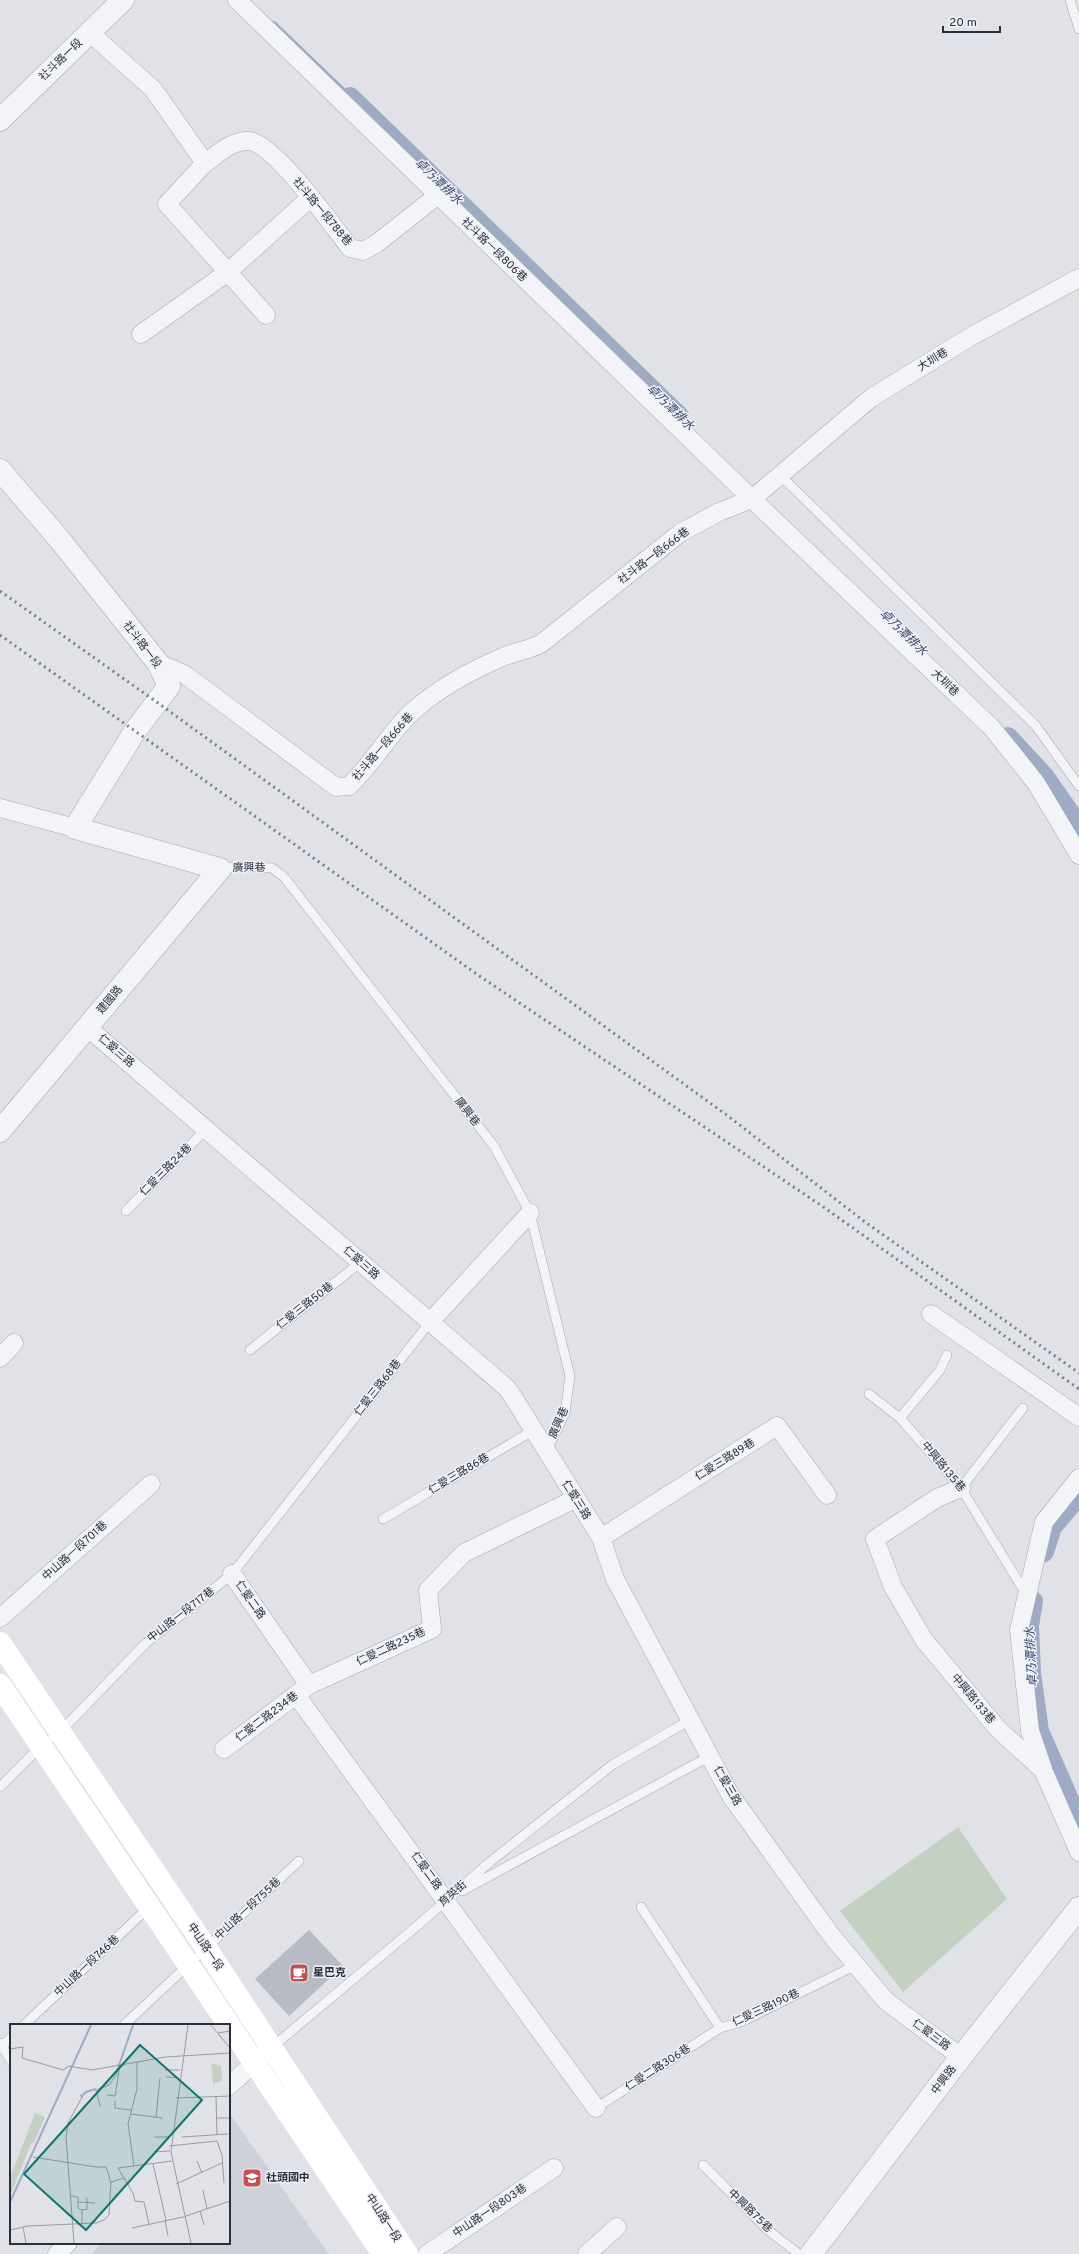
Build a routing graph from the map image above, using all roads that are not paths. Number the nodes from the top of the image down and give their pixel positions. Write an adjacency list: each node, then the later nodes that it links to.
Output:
1 (123, 0): 5 (street, 社斗路一段)
2 (237, 0): 8 (street, 社斗路一段806巷)
3 (1070, 0): 4 (lane)
4 (1079, 29)
5 (89, 32): 6 (street, 社斗路一段); 7 (street)
6 (0, 120)
7 (205, 163): 9 (street, 社斗路一段788巷); 10 (street, 社斗路一段788巷)
8 (438, 195): 9 (street, 社斗路一段788巷); 16 (street, 社斗路一段806巷)
9 (310, 198): 10 (street)
10 (228, 272): 12 (street, 社斗路一段788巷); 13 (street)
11 (1079, 278): 15 (street, 大圳巷)
12 (266, 315)
13 (141, 334)
14 (0, 470): 17 (street, 社斗路一段)
15 (774, 479): 16 (street, 大圳巷); 18 (lane)
16 (752, 499): 17 (street, 社斗路一段666巷); 21 (street, 大圳巷)
17 (158, 663): 20 (street, 社斗路一段)
18 (1079, 786)
19 (0, 808): 20 (street)
20 (75, 828): 22 (street)
21 (1079, 855)
22 (220, 869): 23 (street, 建國路); 27 (lane, 廣興巷)
23 (87, 1027): 24 (street, 仁愛三路); 25 (street, 建國路)
24 (206, 1129): 26 (lane, 仁愛三路24巷); 28 (street, 仁愛三路)
25 (0, 1131)
26 (126, 1211)
27 (530, 1213): 30 (street); 40 (lane, 廣興巷)
28 (361, 1262): 30 (street, 仁愛三路); 32 (lane, 仁愛三路50巷)
29 (931, 1314): 37 (street)
30 (430, 1322): 39 (street, 仁愛三路); 41 (lane, 仁愛三路68巷)
31 (14, 1343): 34 (street)
32 (250, 1350)
33 (948, 1355): 38 (lane)
34 (0, 1358)
35 (869, 1394): 38 (lane, 中興路135巷)
36 (1023, 1408): 44 (lane)
37 (1079, 1417)
38 (900, 1418): 44 (lane, 中興路135巷)
39 (534, 1430): 40 (street, 仁愛三路); 47 (lane, 仁愛三路86巷)
40 (547, 1450): 46 (street, 仁愛三路)
41 (325, 1455): 49 (lane, 中山路一段717巷)
42 (1079, 1478): 50 (street)
43 (151, 1484): 51 (street, 中山路一段701巷)
44 (961, 1488): 50 (lane, 中興路135巷); 60 (street, 中興路133巷)
45 (827, 1494): 48 (street, 仁愛三路89巷)
46 (575, 1499): 48 (street, 仁愛三路); 54 (street, 仁愛二路235巷)
47 (384, 1519)
48 (601, 1538): 55 (street, 仁愛三路)
49 (232, 1574): 54 (street, 仁愛二路); 56 (lane, 中山路一段717巷)
50 (1026, 1594): 60 (street)
51 (0, 1618)
52 (0, 1643): 56 (main road, 中山路一段)
53 (0, 1685): 57 (main road, 中山路一段)
54 (303, 1690): 58 (street, 仁愛二路234巷); 64 (street, 仁愛二路)
55 (690, 1720): 59 (street, 仁愛三路); 64 (lane, 育英街)
56 (60, 1732): 57 (lane, 中山路一段717巷); 68 (main road, 中山路一段)
57 (41, 1746): 61 (lane, 中山路一段717巷); 65 (main road, 中山路一段)
58 (224, 1749)
59 (710, 1756): 64 (lane); 69 (street, 仁愛三路)
60 (1043, 1770): 62 (street, 中興路133巷)
61 (0, 1787)
62 (1079, 1852)
63 (299, 1861): 68 (lane, 中山路一段755巷)
64 (446, 1900): 77 (lane, 育英街); 82 (street, 仁愛二路)
65 (149, 1907): 68 (main road, 中山路一段); 70 (lane, 中山路一段746巷)
66 (640, 1907): 74 (lane, 仁愛三路190巷)
67 (1079, 1908): 78 (street, 中興路)
68 (197, 1957): 71 (lane, 中山路一段755巷); 72 (main road, 中山路一段); 77 (main road, 中山路一段)
69 (856, 1965): 74 (lane, 仁愛三路190巷); 78 (street, 仁愛三路)
70 (25, 2024)
71 (125, 2024)
72 (229, 2024)
73 (230, 2026): 80 (main road, 中山路一段)
74 (720, 2028): 82 (lane, 仁愛二路306巷)
75 (10, 2038): 76 (lane)
76 (1, 2046): 79 (lane)
77 (271, 2048): 80 (street, 育英街); 89 (main road, 中山路一段)
78 (961, 2057): 93 (street, 中興路)
79 (10, 2060)
80 (255, 2063): 81 (street, 育英街); 88 (main road, 中山路一段)
81 (230, 2085)
82 (596, 2108)
83 (703, 2165): 92 (lane, 中興路75巷)
84 (554, 2168): 90 (street, 中山路一段803巷)
85 (617, 2227): 91 (street)
86 (67, 2244): 87 (street)
87 (57, 2254)
88 (383, 2254)
89 (406, 2254)
90 (427, 2254)
91 (587, 2254)
92 (799, 2254)
93 (811, 2254)

